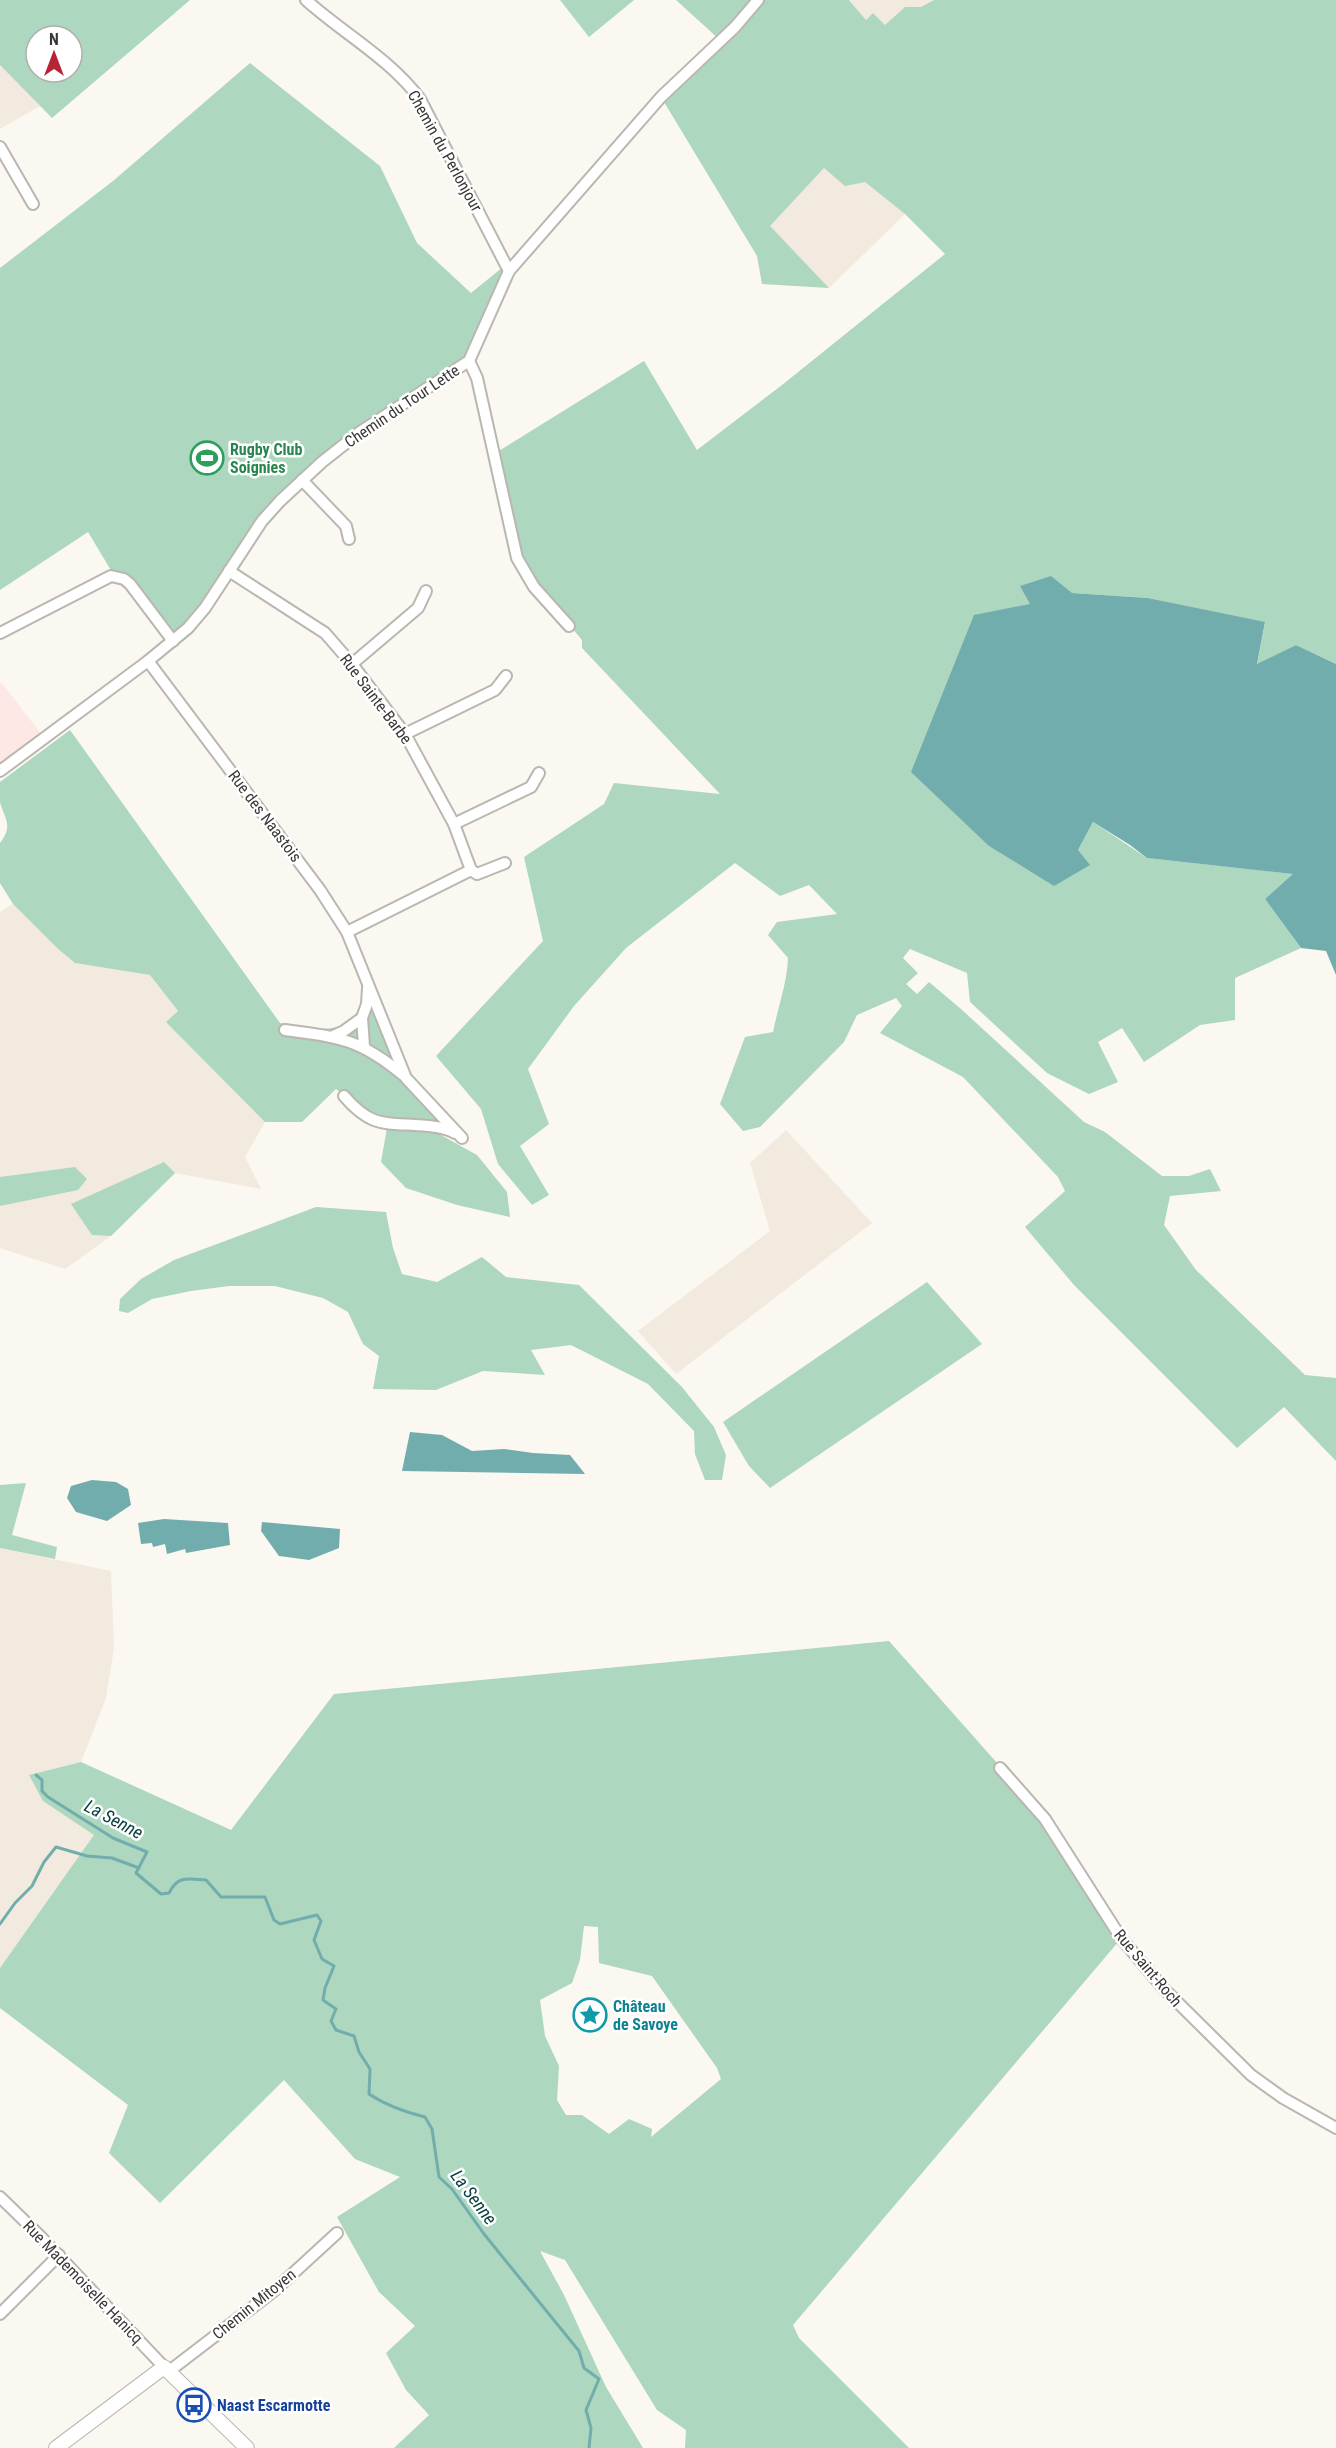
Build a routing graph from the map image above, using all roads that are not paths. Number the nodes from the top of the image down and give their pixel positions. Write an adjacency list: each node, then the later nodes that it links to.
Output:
1 (306, 0): 5 (street, Chemin du Perlonjour)
2 (758, 0): 5 (street, Chemin du Tour Lette)
3 (0, 147): 4 (street)
4 (33, 204)
5 (509, 271): 6 (street, Chemin du Tour Lette)
6 (469, 361): 7 (street, Chemin du Tour Lette); 11 (street)
7 (302, 480): 8 (street); 9 (street, Chemin du Tour Lette)
8 (349, 539)
9 (230, 571): 13 (street, Chemin du Tour Lette); 15 (street, Rue Sainte-Barbe)
10 (426, 591): 15 (street)
11 (569, 626)
12 (0, 633): 13 (street)
13 (173, 641): 14 (street, Chemin du Tour Lette)
14 (148, 661): 18 (street, Chemin du Tour Lette); 23 (street, Rue des Naastois)
15 (352, 664): 17 (street, Rue Sainte-Barbe)
16 (506, 675): 17 (street)
17 (405, 734): 20 (street, Rue Sainte-Barbe)
18 (0, 771)
19 (539, 773): 20 (street)
20 (454, 824): 22 (street, Rue Sainte-Barbe)
21 (505, 863): 22 (street)
22 (471, 870): 23 (street)
23 (347, 932): 24 (street, Rue des Naastois)
24 (367, 980): 25 (street, Rue des Naastois); 29 (street, Rue des Naastois)
25 (362, 1018): 27 (street); 28 (street, Rue des Naastois)
26 (285, 1030): 27 (street, Rue des Naastois)
27 (333, 1036): 28 (street, Rue des Naastois)
28 (364, 1046): 29 (street, Rue des Naastois)
29 (406, 1078): 31 (street, Rue des Naastois)
30 (344, 1096): 32 (street, Rue des Naastois)
31 (436, 1110): 32 (street); 32 (street, Rue des Naastois)
32 (425, 1126)
33 (1000, 1768): 34 (street, Rue Saint-Roch)
34 (1336, 2128)
35 (0, 2197): 37 (street, Rue Mademoiselle Hanicq)
36 (337, 2233): 39 (street, Chemin Mitoyen)
37 (59, 2255): 38 (street); 39 (street, Rue Mademoiselle Hanicq)
38 (0, 2314)
39 (166, 2369): 40 (street, Chemin Mitoyen); 41 (street)
40 (56, 2448)
41 (247, 2448)

